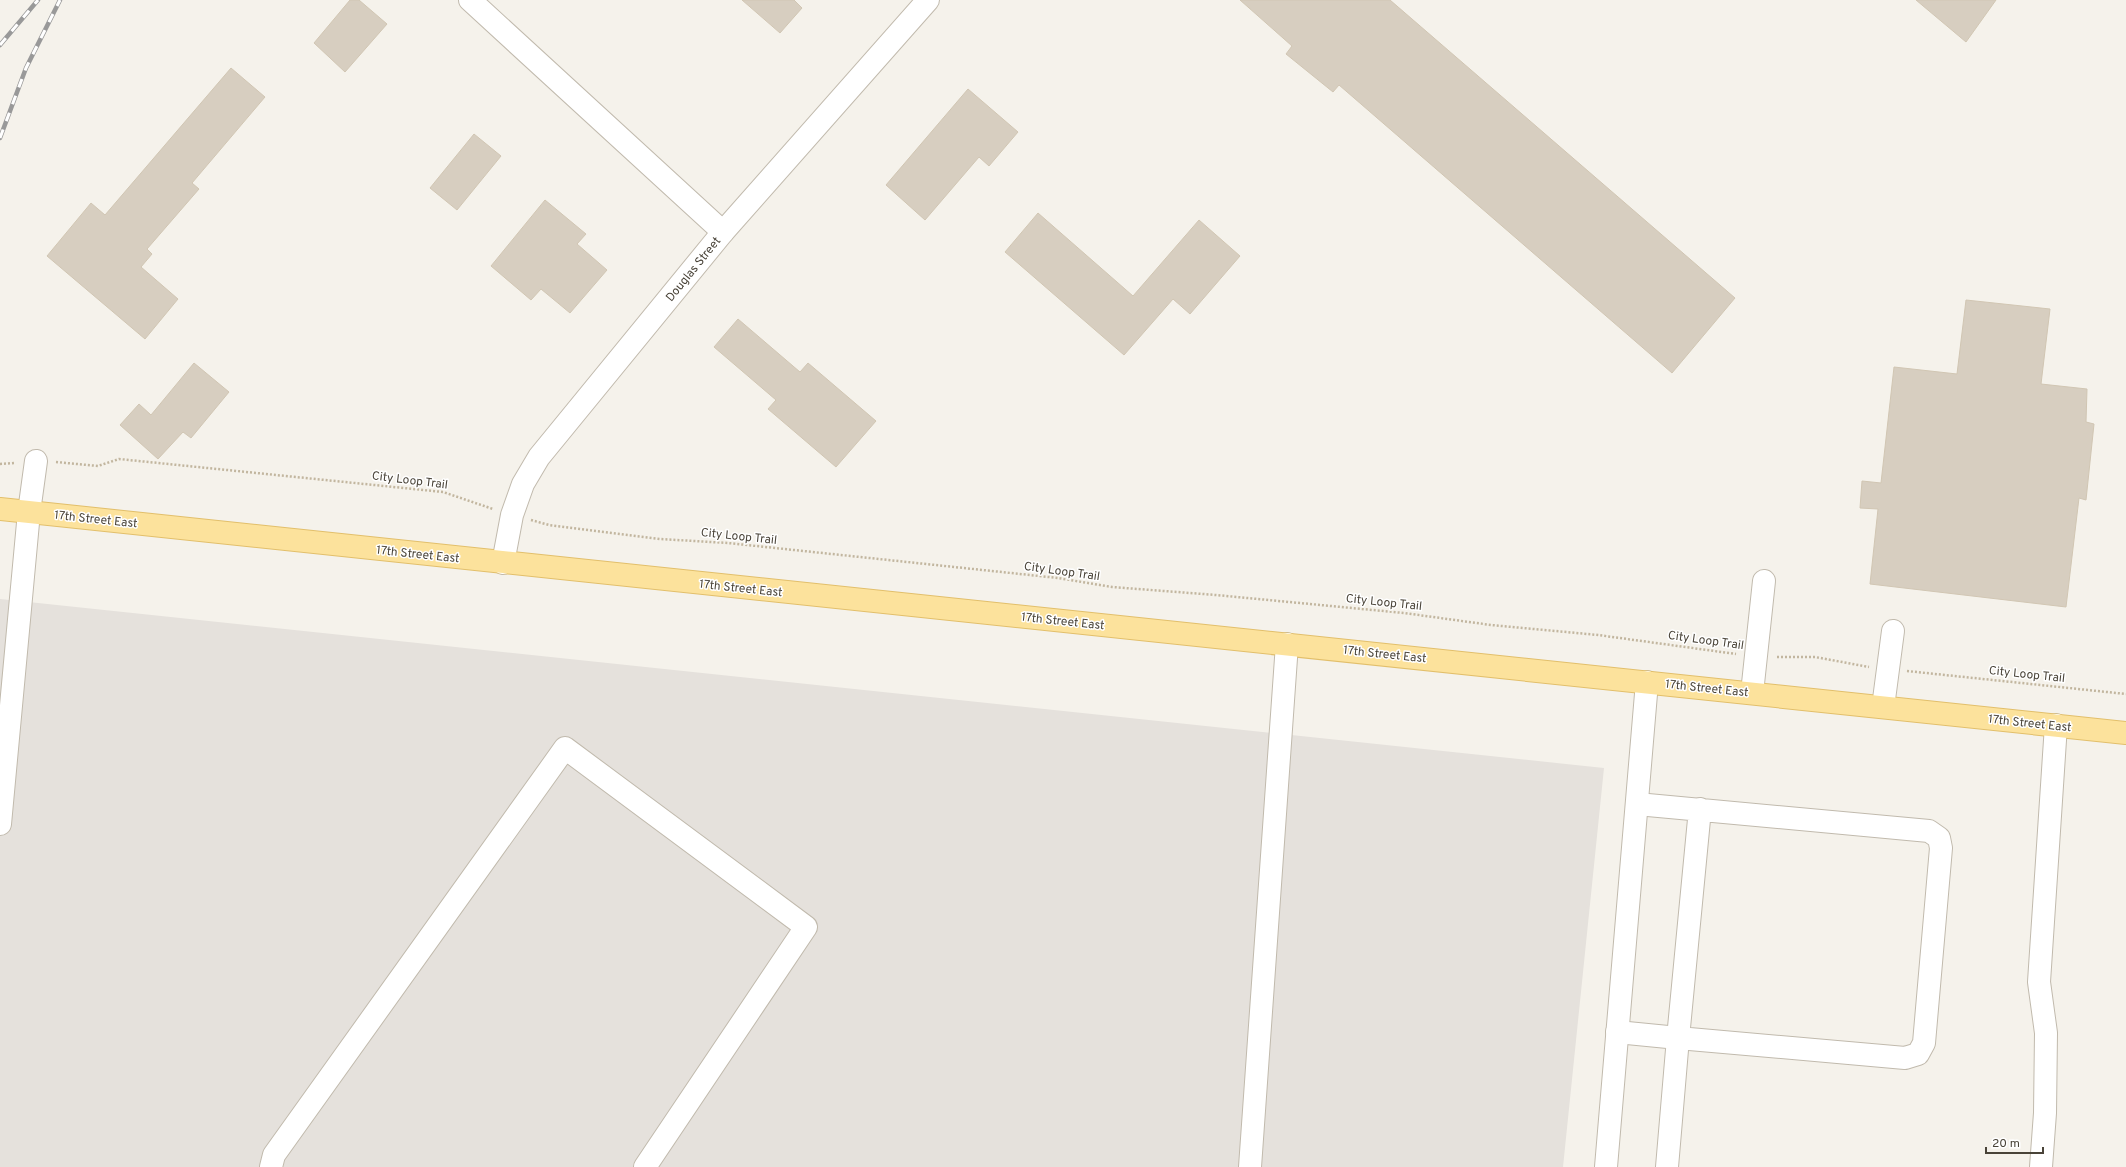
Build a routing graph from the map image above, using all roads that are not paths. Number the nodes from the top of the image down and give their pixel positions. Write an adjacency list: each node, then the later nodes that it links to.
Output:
1 (470, 0): 3 (street)
2 (928, 0): 3 (street, Douglas Street)
3 (723, 232): 7 (street, Douglas Street)
4 (36, 461): 6 (street)
5 (0, 509): 6 (main road, 17th Street East)
6 (29, 512): 7 (main road, 17th Street East); 18 (street)
7 (503, 563): 10 (main road, 17th Street East)
8 (1764, 581): 12 (street)
9 (1893, 631): 13 (street)
10 (1287, 644): 11 (main road, 17th Street East); 23 (street)
11 (1647, 682): 12 (main road, 17th Street East); 16 (street)
12 (1752, 693): 13 (main road, 17th Street East)
13 (1883, 707): 14 (main road, 17th Street East)
14 (2056, 725): 15 (main road, 17th Street East); 26 (street)
15 (2126, 733)
16 (1637, 804): 17 (street); 19 (street)
17 (1700, 809): 20 (street); 20 (street)
18 (0, 824)
19 (1617, 1032): 20 (street); 24 (street)
20 (1678, 1038): 25 (street)
21 (271, 1167): 22 (street)
22 (645, 1167)
23 (1250, 1167)
24 (1606, 1167)
25 (1667, 1167)
26 (2040, 1167)

